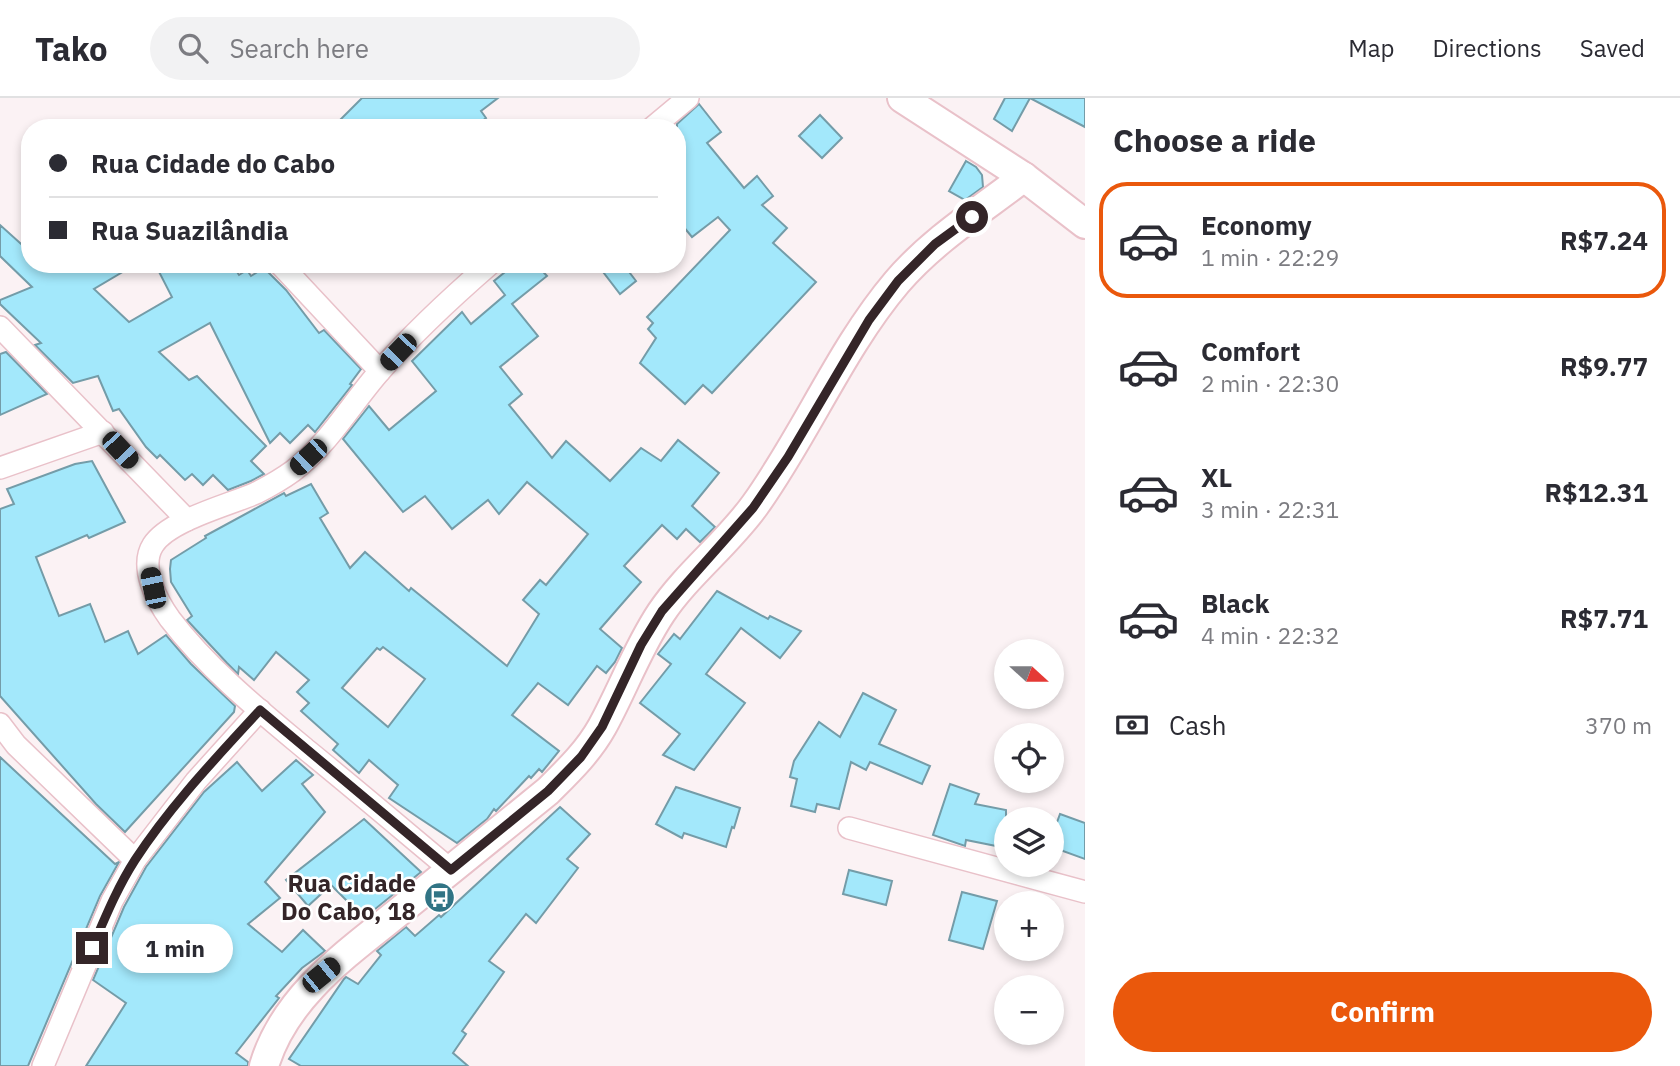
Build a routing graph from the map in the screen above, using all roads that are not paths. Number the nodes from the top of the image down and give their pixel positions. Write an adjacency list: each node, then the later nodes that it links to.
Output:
1 (688, 98): 3 (street)
2 (902, 98): 4 (street)
3 (663, 119)
4 (1024, 177): 5 (street); 17 (street)
5 (1085, 224)
6 (288, 273): 9 (street)
7 (480, 273): 9 (street)
8 (0, 327): 10 (street)
9 (380, 371): 12 (street)
10 (103, 432): 11 (street); 12 (street)
11 (0, 468)
12 (187, 520): 13 (street)
13 (260, 710): 16 (street); 17 (street)
14 (0, 723): 16 (street)
15 (849, 828): 18 (street)
16 (135, 860): 19 (street)
17 (451, 870): 20 (street)
18 (1085, 892)
19 (43, 1066)
20 (264, 1066)

